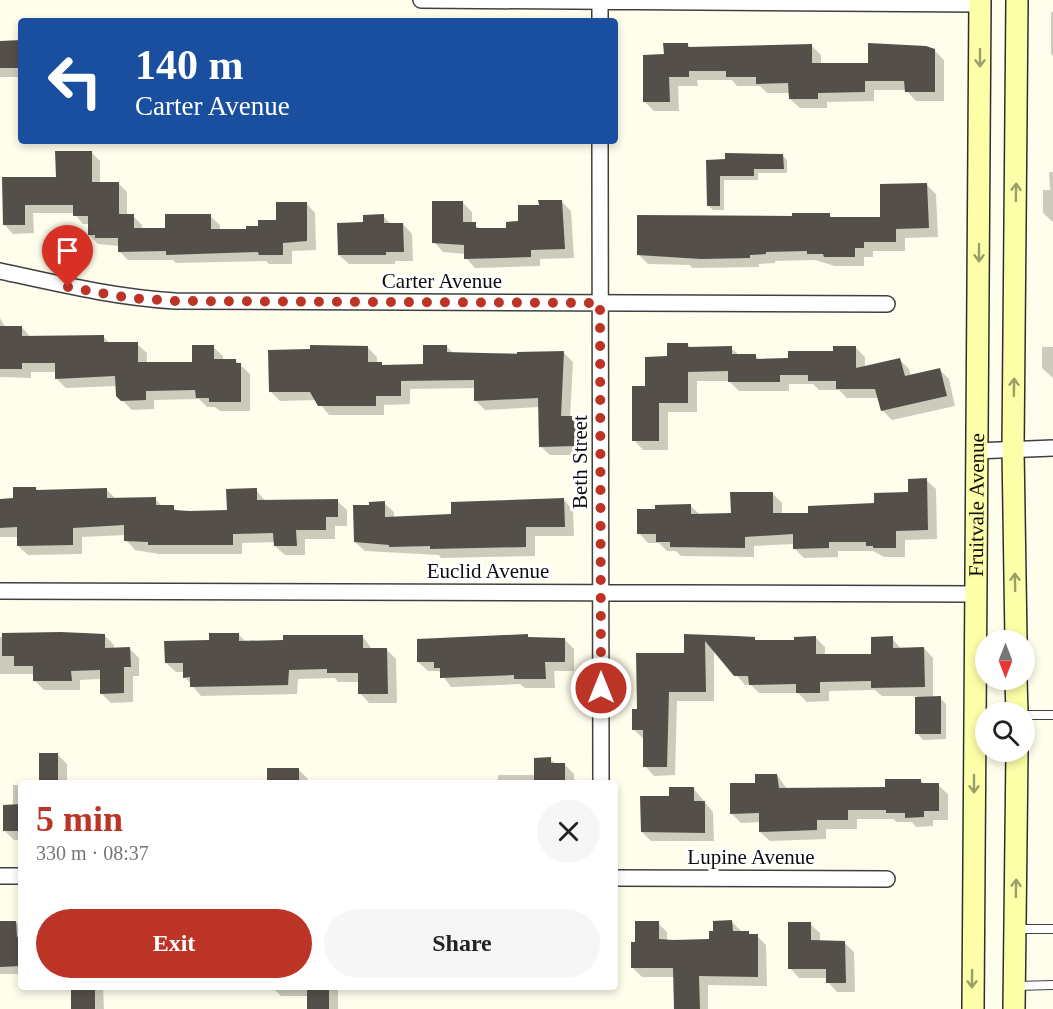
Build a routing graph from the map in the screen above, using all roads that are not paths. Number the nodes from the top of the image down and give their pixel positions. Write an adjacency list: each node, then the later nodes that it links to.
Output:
1 (421, 0): 2 (street)
2 (600, 0): 4 (street); 5 (street)
3 (1017, 0): 11 (main road, Fruitvale Avenue, one-way to 3)
4 (980, 2): 12 (main road, Fruitvale Avenue, one-way to 12)
5 (600, 18)
6 (600, 144): 8 (street, Beth Street)
7 (0, 271): 8 (street, Carter Avenue)
8 (600, 303): 9 (street, Carter Avenue); 14 (street, Beth Street)
9 (887, 304)
10 (1053, 448): 11 (street)
11 (1013, 449): 12 (street); 16 (main road, Fruitvale Avenue, one-way to 11)
12 (975, 450): 15 (main road, Fruitvale Avenue)
13 (0, 591): 14 (street, Euclid Avenue)
14 (601, 592): 15 (street, Euclid Avenue); 20 (street, Beth Street)
15 (975, 594): 29 (main road, Fruitvale Avenue, one-way to 29)
16 (1016, 630)
17 (1035, 715): 18 (lane)
18 (1053, 715)
19 (1017, 762): 25 (main road, one-way to 19)
20 (601, 780)
21 (0, 876): 22 (street)
22 (18, 876)
23 (618, 878): 24 (street, Lupine Avenue)
24 (887, 879)
25 (1015, 929): 26 (lane); 28 (main road)
26 (1053, 929)
27 (1053, 985): 28 (lane)
28 (1014, 986): 30 (main road)
29 (973, 1009)
30 (1014, 1009)

